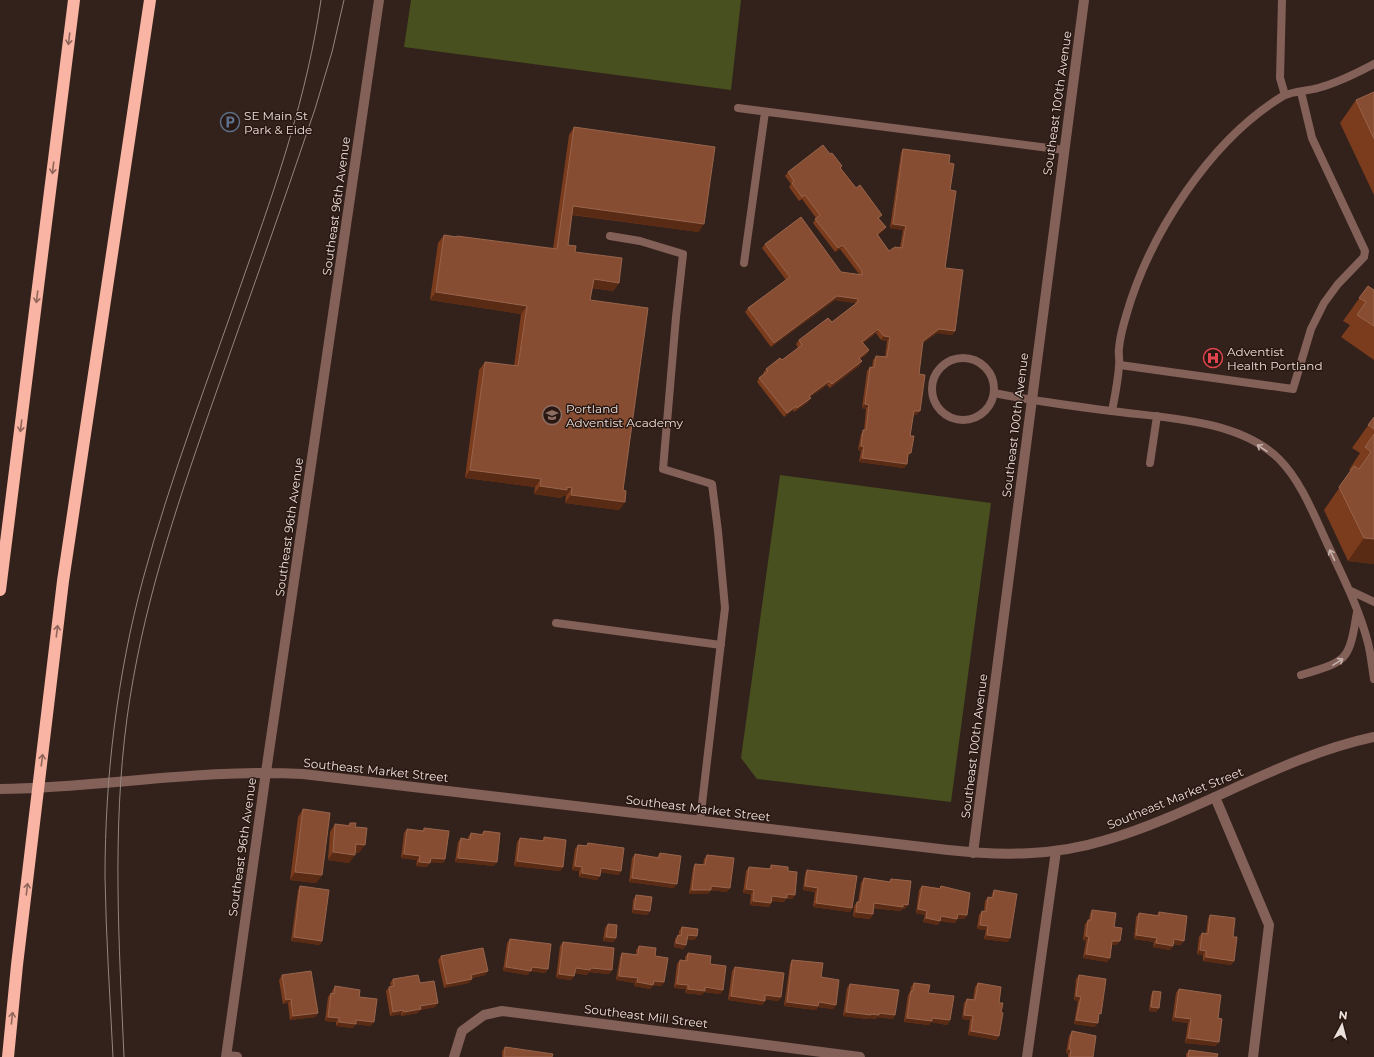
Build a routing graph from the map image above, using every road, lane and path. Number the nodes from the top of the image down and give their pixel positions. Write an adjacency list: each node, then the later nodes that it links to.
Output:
1 (74, 0): 20 (highway, one-way to 20)
2 (150, 0): 37 (highway, one-way to 2)
3 (379, 0): 30 (street, Southeast 96th Avenue)
4 (1084, 0): 11 (street, Southeast 100th Avenue)
5 (1282, 0): 8 (lane)
6 (1374, 64): 7 (lane)
7 (1301, 92): 8 (lane); 14 (lane)
8 (1285, 95): 14 (lane)
9 (738, 108): 10 (lane)
10 (765, 112): 11 (lane); 13 (lane)
11 (1064, 150): 16 (street, Southeast 100th Avenue)
12 (610, 236): 26 (lane)
13 (744, 264)
14 (1120, 365): 17 (lane)
15 (994, 393): 15 (lane); 16 (lane)
16 (1031, 401): 17 (lane); 35 (street, Southeast 100th Avenue)
17 (1112, 411): 18 (lane)
18 (1157, 416): 19 (lane); 21 (lane, one-way to 18)
19 (1150, 463)
20 (0, 590)
21 (1349, 590): 22 (lane); 23 (lane)
22 (1374, 602)
23 (1357, 609): 25 (lane); 27 (lane, one-way to 23)
24 (556, 622): 26 (lane)
25 (1371, 642): 28 (lane)
26 (721, 645): 33 (lane)
27 (1301, 676)
28 (1374, 679)
29 (1374, 737): 32 (street, Southeast Market Street)
30 (266, 772): 31 (street, Southeast Market Street); 33 (street, Southeast Market Street); 36 (street, Southeast 96th Avenue)
31 (0, 789)
32 (1215, 798): 34 (street, Southeast Market Street); 41 (street)
33 (700, 821): 35 (street, Southeast Market Street)
34 (1056, 851): 35 (street, Southeast Market Street); 40 (street)
35 (973, 853)
36 (230, 1056)
37 (8, 1057)
38 (454, 1057): 39 (street, Southeast Mill Street)
39 (860, 1057)
40 (1027, 1057)
41 (1253, 1057)

